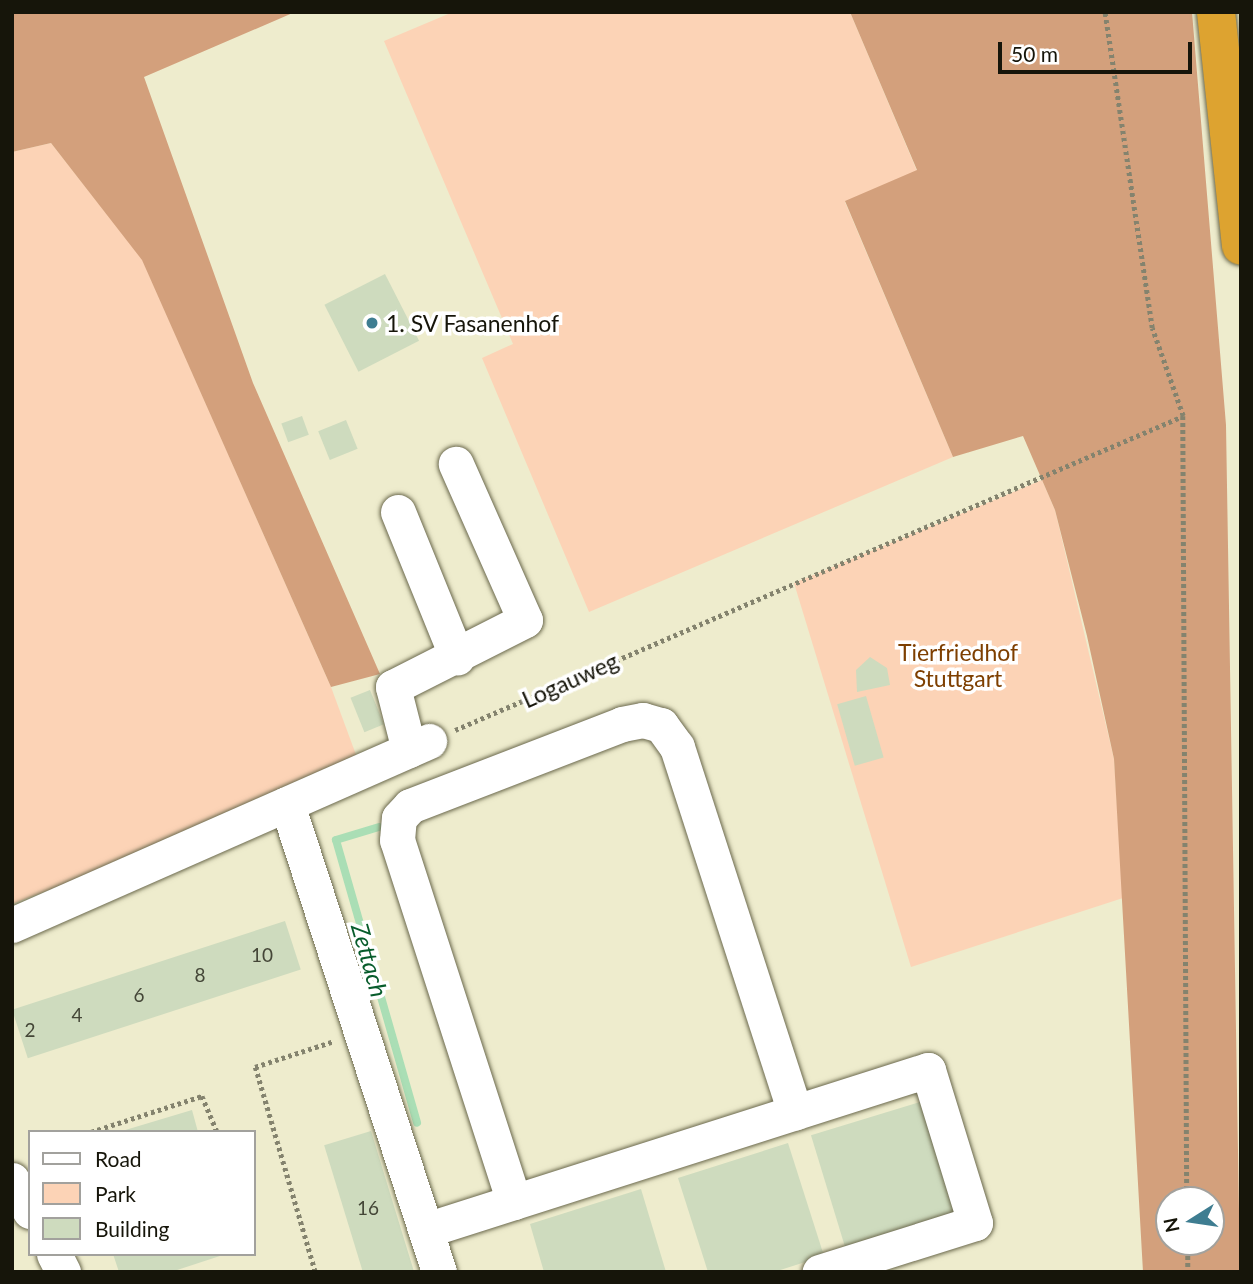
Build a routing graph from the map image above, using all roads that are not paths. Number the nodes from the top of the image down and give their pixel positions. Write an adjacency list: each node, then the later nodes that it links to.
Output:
1 (1216, 12): 2 (highway)
2 (1241, 246)
3 (456, 464): 5 (street)
4 (398, 512): 5 (street)
5 (457, 657): 6 (street)
6 (287, 804): 7 (street); 12 (street)
7 (12, 925)
8 (796, 1112): 10 (street); 10 (street); 16 (street)
9 (12, 1180): 11 (street)
10 (514, 1202): 12 (street)
11 (28, 1208)
12 (426, 1230): 15 (street)
13 (55, 1256): 14 (street)
14 (63, 1272)
15 (439, 1272)
16 (820, 1272)

